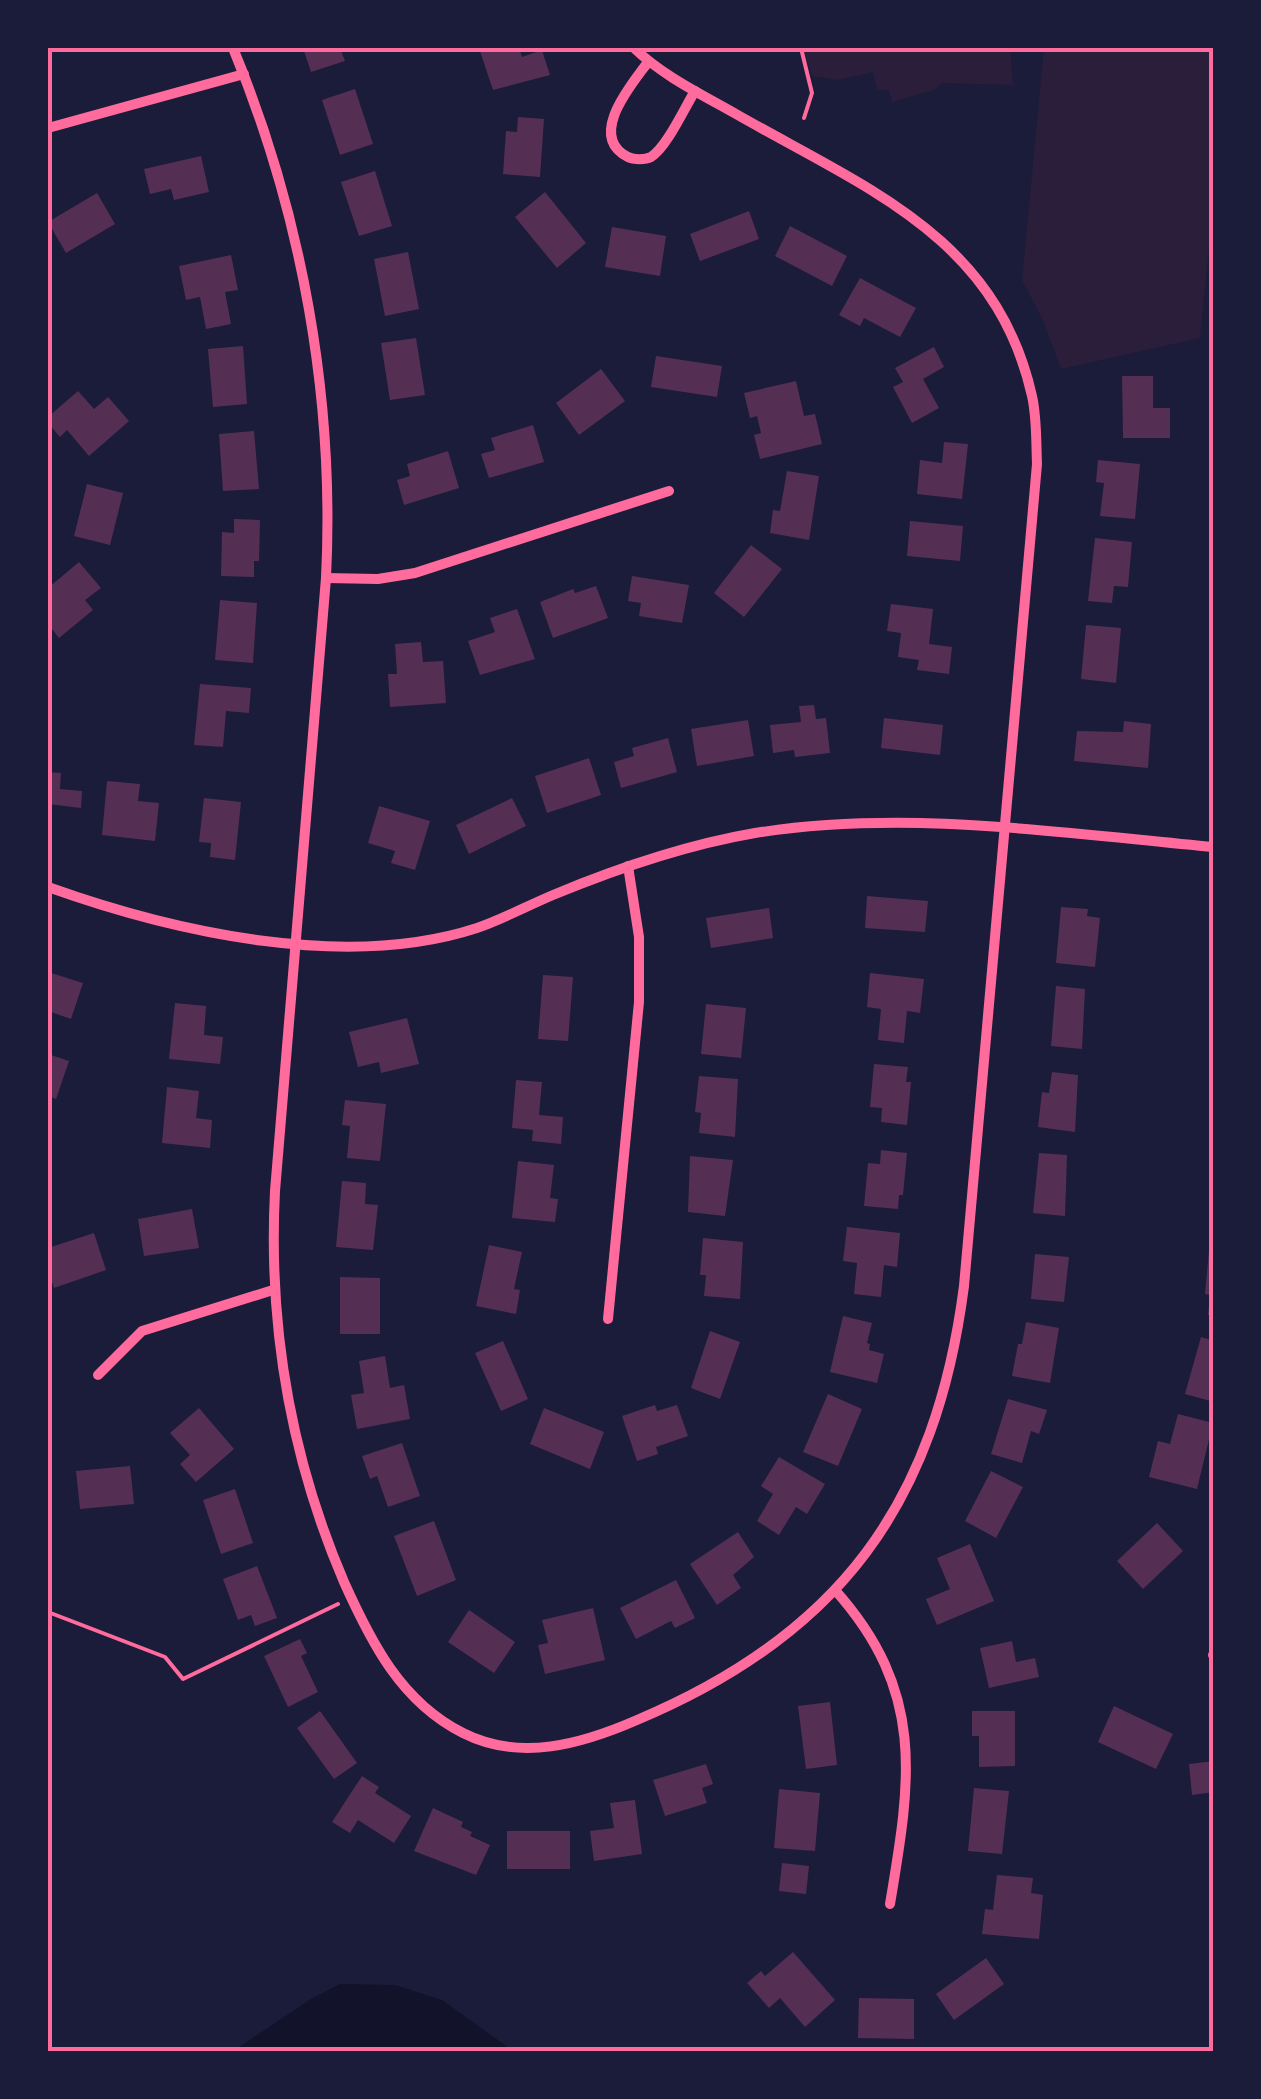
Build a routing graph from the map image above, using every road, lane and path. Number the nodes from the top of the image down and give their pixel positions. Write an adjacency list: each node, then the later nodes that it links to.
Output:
1 (233, 48): 5 (street)
2 (634, 48): 4 (street)
3 (802, 48): 7 (path)
4 (648, 62): 6 (street); 6 (street)
5 (244, 74): 8 (street); 10 (street)
6 (695, 90): 11 (street)
7 (804, 118)
8 (48, 128)
9 (669, 491): 10 (street)
10 (326, 578): 15 (street)
11 (1004, 828): 12 (street); 13 (street); 19 (street)
12 (1214, 847)
13 (628, 866): 15 (street); 17 (street)
14 (48, 888): 15 (street)
15 (296, 942): 16 (street)
16 (273, 1290): 18 (street); 20 (street)
17 (608, 1319)
18 (98, 1375)
19 (836, 1590): 20 (street); 22 (street)
20 (351, 1597): 21 (path)
21 (48, 1612)
22 (890, 1904)

